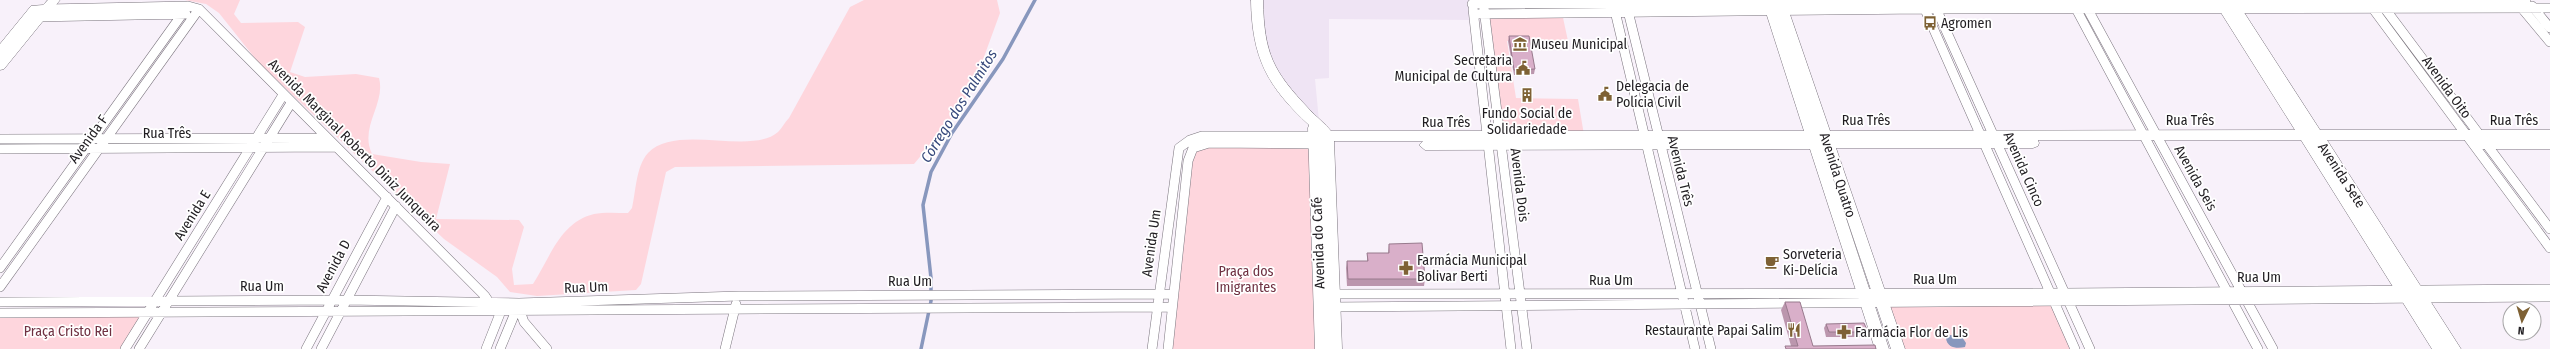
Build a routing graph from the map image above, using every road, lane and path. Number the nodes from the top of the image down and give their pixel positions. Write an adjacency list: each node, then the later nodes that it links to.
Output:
1 (1257, 0): 49 (main road, Avenida do Café)
2 (2083, 0): 11 (street); 12 (street); 26 (street, Avenida Seis)
3 (2366, 0): 4 (street); 8 (street); 23 (street, Avenida Oito)
4 (2378, 0): 5 (street); 24 (street, Avenida Oito)
5 (2437, 0): 6 (street); 25 (street)
6 (2515, 0): 7 (street); 19 (street)
7 (2526, 0): 20 (street)
8 (2278, 1): 12 (street); 27 (street)
9 (1472, 2): 10 (street); 30 (street, Avenida Dois)
10 (1482, 2): 16 (street); 31 (street, Avenida Dois)
11 (2073, 3): 15 (street); 26 (street); 46 (street, Avenida Seis)
12 (2227, 3): 26 (street); 27 (street); 47 (main road, Avenida Sete)
13 (1775, 4): 14 (street); 17 (street); 50 (main road, Avenida Quatro)
14 (1922, 4): 15 (street); 44 (street, Avenida Cinco)
15 (1934, 4): 45 (street, Avenida Cinco)
16 (1614, 5): 17 (street); 31 (street); 52 (street, Avenida Três)
17 (1626, 5): 52 (street, Avenida Três)
18 (188, 6): 22 (street); 28 (street); 29 (street, Avenida F)
19 (2522, 8): 20 (street); 25 (street); 33 (street)
20 (2534, 8): 21 (street); 32 (street)
21 (2550, 8)
22 (41, 9): 29 (street); 34 (main road); 35 (main road)
23 (2373, 9): 24 (street); 27 (street); 48 (street, Avenida Oito)
24 (2385, 9): 25 (street); 48 (street, Avenida Oito)
25 (2444, 9)
26 (2088, 10): 46 (street, Avenida Seis)
27 (2284, 10)
28 (197, 12): 29 (street); 36 (street, Avenida Marginal Roberto Diniz Junqueira); 41 (street, Avenida F)
29 (183, 14): 40 (street, Avenida F)
30 (1474, 14): 31 (street); 51 (street, Avenida Dois)
31 (1485, 14): 51 (street, Avenida Dois)
32 (2550, 28)
33 (2550, 42)
34 (0, 52)
35 (0, 66)
36 (283, 95): 37 (street, Avenida Marginal Roberto Diniz Junqueira); 53 (street, Avenida E)
37 (291, 103): 42 (street, Avenida Marginal Roberto Diniz Junqueira); 43 (street, Avenida E)
38 (2550, 135): 48 (main road, Rua Três)
39 (0, 138): 40 (street, Rua Três)
40 (94, 138): 41 (street, Rua Três); 58 (street, Avenida F)
41 (105, 138): 53 (street, Rua Três); 59 (street, Avenida F)
42 (326, 138): 43 (street, Rua Três); 57 (street, Avenida Marginal Roberto Diniz Junqueira)
43 (268, 139): 53 (street, Rua Três); 56 (street, Avenida E)
44 (1981, 139): 45 (main road, Rua Três); 50 (main road, Rua Três); 72 (street, Avenida Cinco)
45 (1995, 139): 46 (main road, Rua Três); 84 (street, Avenida Cinco)
46 (2152, 139): 47 (main road, Rua Três); 77 (street, Avenida Seis); 78 (street, Avenida Seis)
47 (2313, 139): 48 (main road, Rua Três); 75 (main road, Avenida Sete)
48 (2476, 139): 54 (main road, Rua Três); 63 (street, Avenida Oito); 64 (street, Avenida Oito)
49 (1321, 140): 51 (main road, Rua Três); 55 (street, Rua Três); 89 (main road, Avenida do Café)
50 (1820, 140): 52 (main road, Rua Três); 82 (main road, Avenida Quatro); 83 (main road, Avenida Quatro)
51 (1494, 141): 52 (main road, Rua Três); 76 (street, Avenida Dois); 80 (street, Avenida Dois)
52 (1653, 141): 70 (street, Avenida Três); 71 (street, Avenida Três)
53 (252, 143): 56 (street, Rua Três); 59 (street, Rua Três); 66 (street, Avenida E)
54 (2550, 144)
55 (1188, 146): 73 (street, Avenida Um); 74 (street, Avenida Um)
56 (263, 147): 57 (street, Rua Três); 65 (street, Avenida E)
57 (335, 147): 61 (street, Avenida Marginal Roberto Diniz Junqueira)
58 (87, 148): 59 (street, Rua Três); 60 (street, Rua Três); 67 (street, Avenida F)
59 (98, 148): 68 (street, Avenida F)
60 (0, 149)
61 (387, 197): 62 (street, Avenida Marginal Roberto Diniz Junqueira); 85 (street, Avenida D)
62 (396, 206): 86 (street, Avenida D); 96 (street, Avenida Marginal Roberto Diniz Junqueira)
63 (2550, 229)
64 (2550, 248)
65 (193, 260): 66 (street); 88 (street, Avenida E)
66 (180, 261): 87 (street, Avenida E)
67 (0, 268)
68 (0, 287)
69 (2550, 288): 75 (street, Rua Um)
70 (1682, 293): 71 (street, Rua Um); 76 (street, Rua Um); 92 (street, Avenida Três)
71 (1697, 293): 82 (street, Rua Um); 93 (street, Avenida Três)
72 (2050, 293): 83 (street, Rua Um); 84 (street, Rua Um); 91 (street, Avenida Cinco)
73 (1158, 294): 74 (street, Rua Um); 79 (street, Rua Um); 99 (street, Avenida Um)
74 (1173, 294): 100 (street, Avenida Um)
75 (2412, 294): 78 (street, Rua Um); 81 (street, Rua Um); 129 (main road, Avenida Sete); 130 (main road, Avenida Sete)
76 (1519, 295): 80 (street, Rua Um); 95 (street, Avenida Dois)
77 (2229, 295): 78 (street, Rua Um); 84 (street, Rua Um); 127 (street, Avenida Seis)
78 (2244, 295): 128 (street, Avenida Seis)
79 (739, 296): 98 (street, Rua Um); 101 (street)
80 (1504, 296): 89 (street, Rua Um); 94 (street, Avenida Dois)
81 (2550, 297)
82 (1865, 298): 83 (street, Rua Um); 93 (street, Rua Um); 123 (main road, Avenida Quatro)
83 (1880, 298): 91 (street, Rua Um); 124 (main road, Avenida Quatro)
84 (2067, 298): 91 (street, Rua Um); 126 (street, Avenida Cinco)
85 (331, 300): 86 (street, Rua Um); 88 (street, Rua Um); 102 (street, Avenida D)
86 (346, 300): 96 (street, Rua Um); 103 (street, Avenida D)
87 (155, 301): 88 (street, Rua Um); 90 (street, Rua Um); 104 (street, Avenida E)
88 (168, 301): 105 (street, Avenida E)
89 (1327, 301): 94 (street, Rua Um); 117 (main road, Avenida do Café); 118 (main road, Avenida do Café)
90 (0, 302)
91 (2055, 303): 125 (street, Avenida Cinco)
92 (1684, 304): 93 (street, Rua Um); 95 (street, Rua Um); 121 (street, Avenida Três)
93 (1700, 304): 122 (street, Avenida Três)
94 (1506, 306): 95 (street, Rua Um); 119 (street, Avenida Dois)
95 (1522, 306): 120 (street, Avenida Dois)
96 (490, 307): 97 (street, Rua Um); 103 (street, Rua Um)
97 (503, 307): 98 (street, Rua Um); 111 (street)
98 (520, 307): 101 (street, Rua Um); 112 (street); 113 (street)
99 (1156, 307): 100 (street, Rua Um); 101 (street, Rua Um); 115 (street, Avenida Um)
100 (1171, 307): 116 (street, Avenida Um)
101 (735, 309): 114 (street)
102 (326, 311): 103 (street, Rua Um); 105 (street, Rua Um); 109 (street, Avenida D)
103 (340, 311): 110 (street, Avenida D)
104 (148, 312): 105 (street, Rua Um); 106 (street, Rua Um); 107 (street, Avenida E)
105 (162, 312): 108 (street, Avenida E)
106 (0, 313)
107 (125, 349)
108 (139, 349)
109 (306, 349)
110 (321, 349)
111 (486, 349)
112 (500, 349)
113 (547, 349)
114 (725, 349)
115 (1152, 349)
116 (1168, 349)
117 (1322, 349)
118 (1335, 349)
119 (1511, 349)
120 (1527, 349)
121 (1695, 349)
122 (1711, 349)
123 (1882, 349)
124 (1898, 349)
125 (2075, 349)
126 (2090, 349)
127 (2258, 349)
128 (2273, 349)
129 (2440, 349)
130 (2454, 349)

